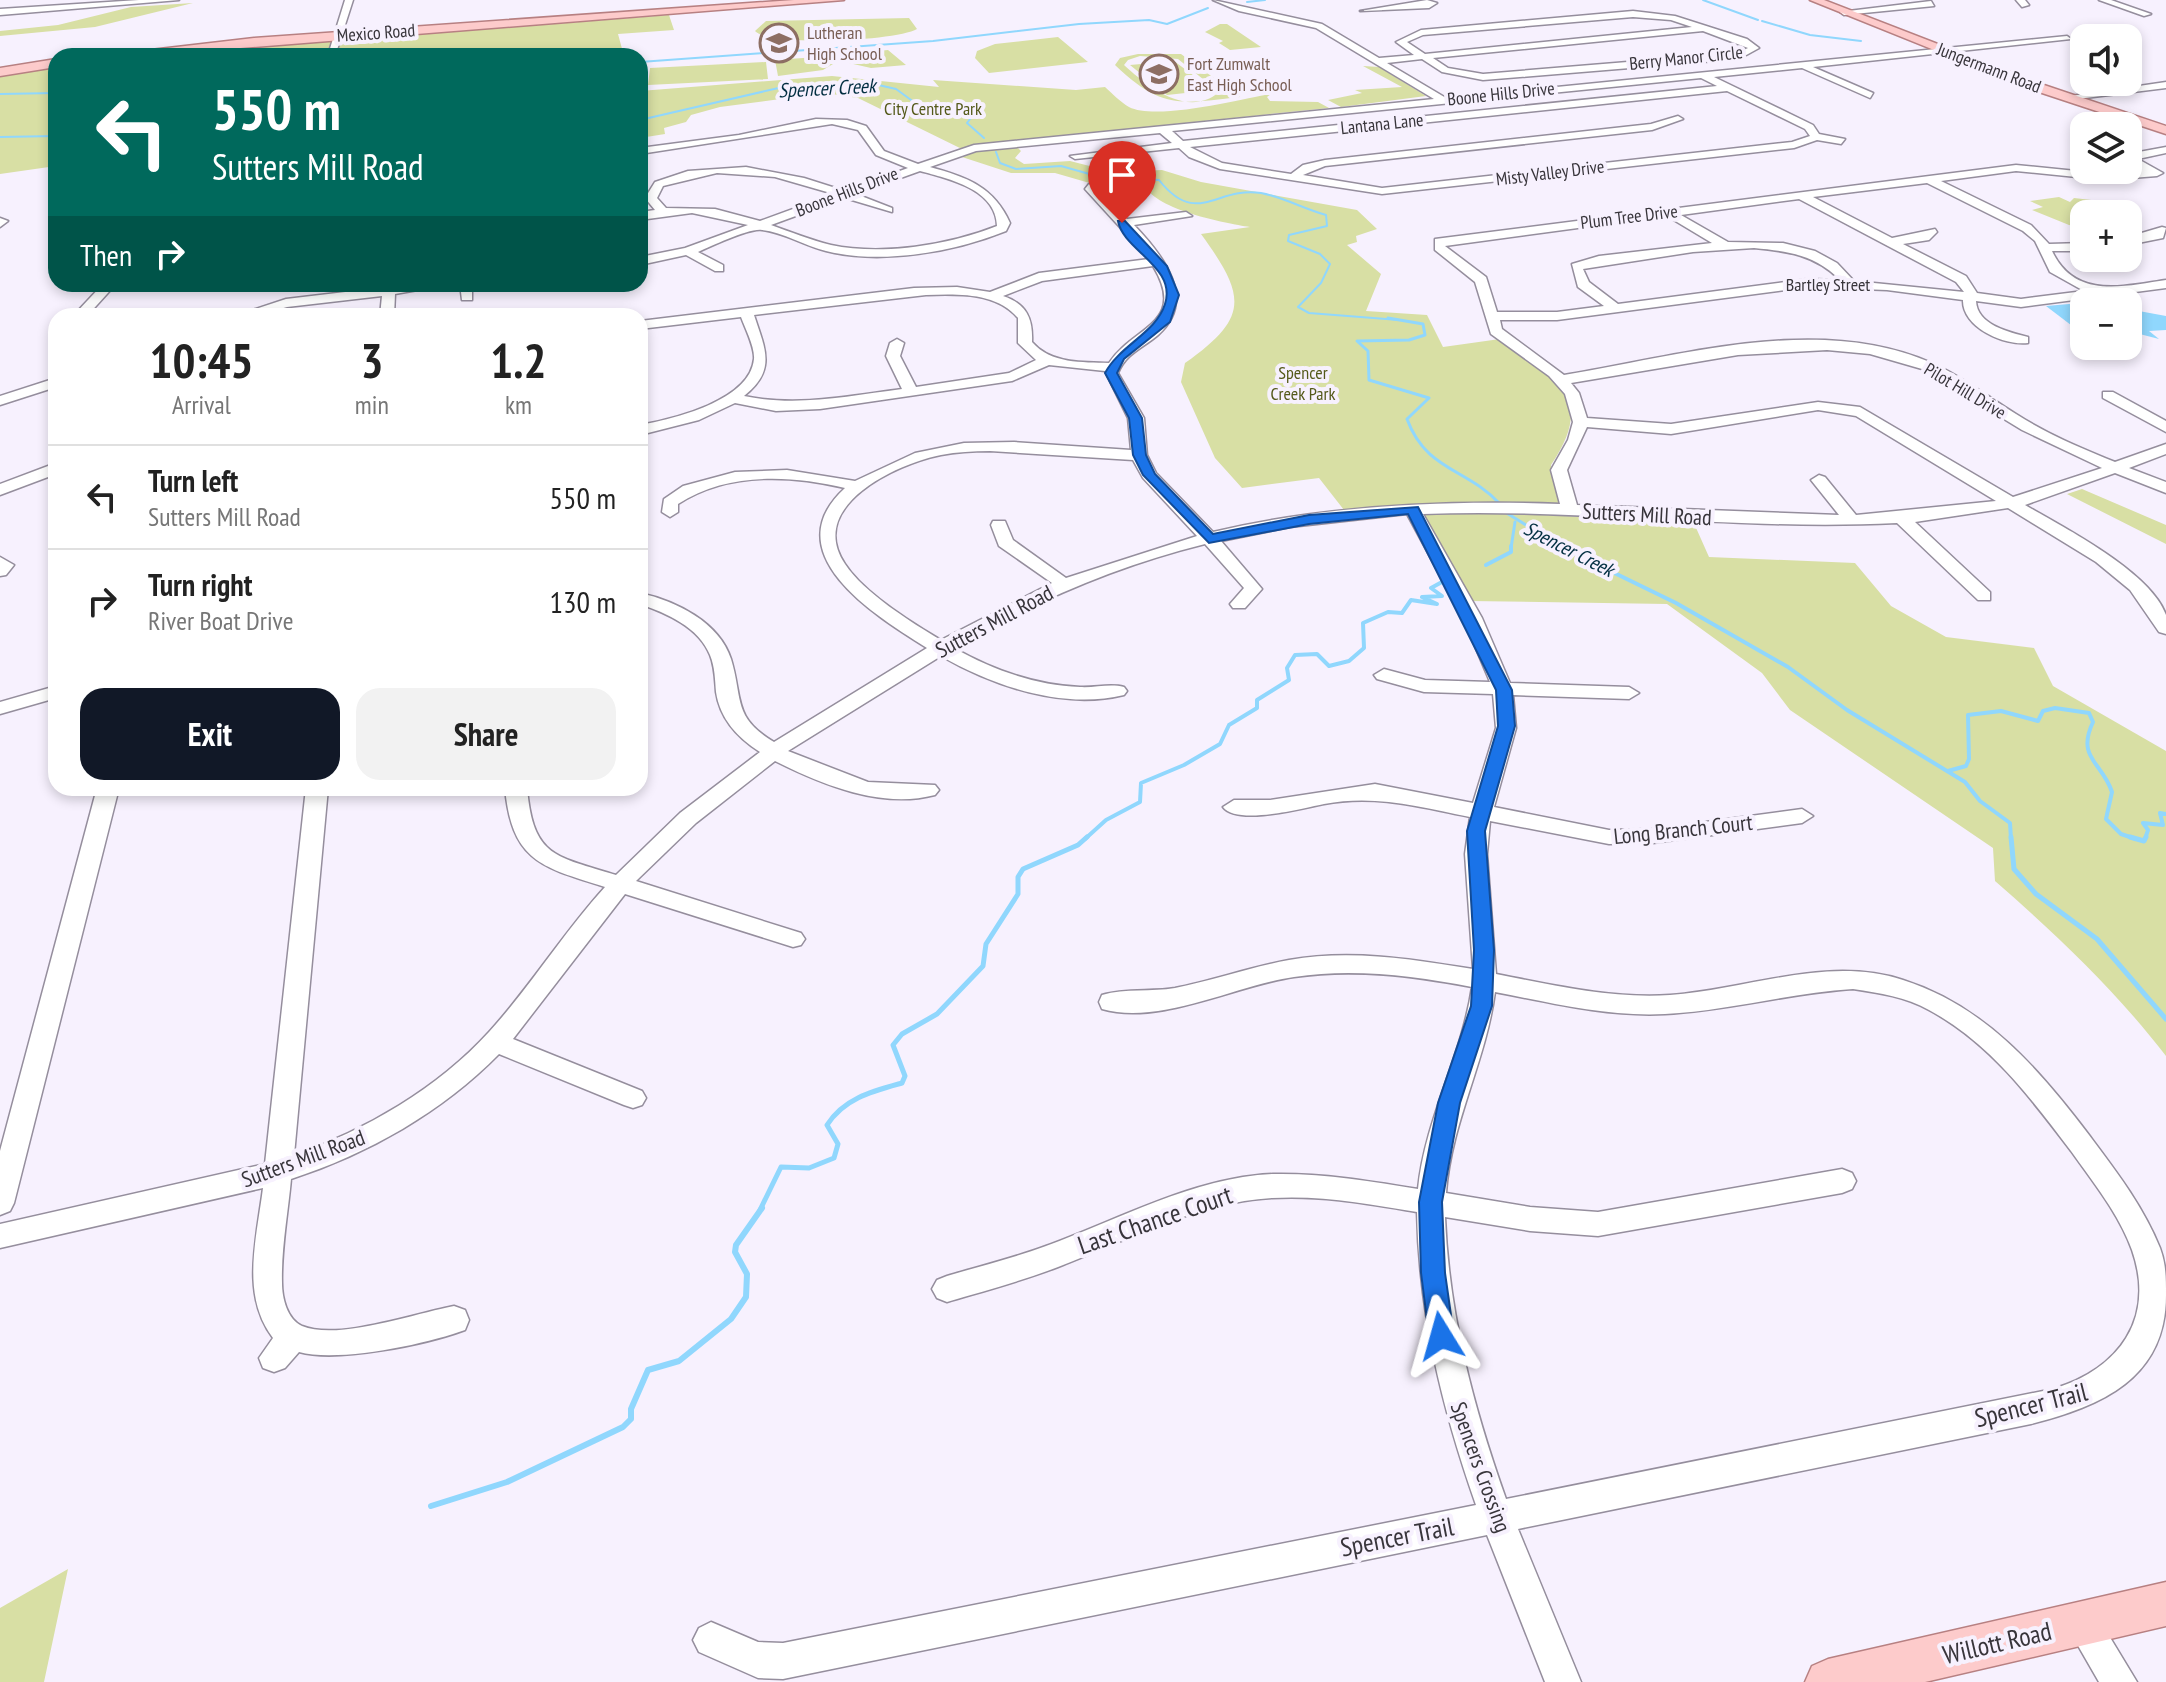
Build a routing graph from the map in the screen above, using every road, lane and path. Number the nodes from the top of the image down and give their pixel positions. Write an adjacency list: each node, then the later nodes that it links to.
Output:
1 (147, 0): 11 (street)
2 (175, 0): 11 (street)
3 (349, 0): 16 (street)
4 (839, 0): 16 (main road, Mexico Road)
5 (1217, 0): 25 (street)
6 (1411, 0): 7 (street)
7 (1431, 0): 12 (street)
8 (1815, 0): 13 (main road, Jungermann Road)
9 (2103, 0): 14 (street)
10 (1931, 4): 13 (street)
11 (0, 11)
12 (1364, 11)
13 (1844, 12): 23 (main road, Jungermann Road)
14 (2147, 14)
15 (1705, 28): 18 (street, Berry Manor Circle); 24 (street); 24 (street, Berry Manor Circle)
16 (336, 37): 20 (main road, Mexico Road); 21 (main road, Mexico Road); 22 (street)
17 (1391, 37): 18 (street)
18 (1403, 38): 24 (street, Berry Manor Circle)
19 (2065, 38): 23 (street, Boone Hills Drive)
20 (202, 48)
21 (218, 48)
22 (333, 48)
23 (1942, 51): 27 (street, Boone Hills Drive); 35 (main road, Jungermann Road)
24 (1422, 57): 25 (street)
25 (1378, 61): 36 (street)
26 (48, 65): 28 (main road)
27 (1800, 66): 29 (street, Boone Hills Drive); 33 (street)
28 (1, 72)
29 (1699, 73): 32 (street); 36 (street, Boone Hills Drive)
30 (2166, 85): 35 (street)
31 (1757, 87): 32 (street, Lantana Lane)
32 (1726, 88): 34 (street, Lantana Lane); 43 (street)
33 (1870, 95)
34 (1647, 96): 44 (street); 46 (street, Lantana Lane)
35 (2069, 97): 41 (main road, Jungermann Road)
36 (1440, 99): 40 (street, Boone Hills Drive)
37 (813, 108): 38 (street)
38 (815, 122): 42 (street); 50 (street)
39 (742, 127): 42 (street)
40 (1161, 128): 46 (street, Misty Valley Drive); 50 (street, Boone Hills Drive)
41 (2166, 130)
42 (755, 134): 47 (street)
43 (1816, 137): 45 (street); 51 (street, Misty Valley Drive)
44 (1530, 140): 51 (street); 53 (street)
45 (1841, 141)
46 (1180, 145): 49 (street, Lantana Lane); 53 (street, Misty Valley Drive)
47 (648, 150)
48 (2166, 150): 52 (street)
49 (1075, 156)
50 (916, 166): 57 (street, Boone Hills Drive); 66 (street)
51 (1580, 170): 53 (street, Misty Valley Drive)
52 (2161, 174): 54 (street, Plum Tree Drive)
53 (1292, 178)
54 (1927, 179): 58 (street, Plum Tree Drive); 74 (street)
55 (649, 187): 57 (street); 60 (street)
56 (1089, 187): 64 (street)
57 (844, 194): 59 (street); 65 (street, Boone Hills Drive)
58 (1800, 195): 61 (street, Plum Tree Drive); 71 (street)
59 (888, 210)
60 (663, 211): 62 (street); 65 (street)
61 (1668, 212): 72 (street); 92 (street, Plum Tree Drive)
62 (648, 214)
63 (1186, 216): 64 (street)
64 (1122, 223): 77 (street)
65 (760, 225): 66 (street); 75 (street, Boone Hills Drive)
66 (997, 231): 69 (street)
67 (2162, 231): 70 (street)
68 (1931, 232): 71 (street)
69 (1018, 234)
70 (2142, 238)
71 (1890, 242): 87 (street)
72 (1725, 245): 79 (street); 88 (street)
73 (2070, 247): 74 (street)
74 (2044, 248): 81 (street)
75 (688, 251): 76 (street, Boone Hills Drive); 78 (street)
76 (648, 259)
77 (1157, 262): 85 (street); 99 (street)
78 (719, 268)
79 (1850, 284): 87 (street, Bartley Street); 88 (street, Bartley Street)
80 (2166, 284): 82 (street, Bartley Street)
81 (2088, 288)
82 (2135, 288)
83 (102, 292): 89 (street)
84 (380, 292): 90 (street)
85 (991, 296): 91 (street); 98 (street)
86 (2070, 297): 87 (street, Bartley Street)
87 (1971, 299): 95 (street)
88 (1614, 307): 92 (street, Bartley Street)
89 (88, 308)
90 (269, 308)
91 (746, 312): 93 (street); 104 (street)
92 (1490, 316): 100 (street, Plum Tree Drive)
93 (648, 324)
94 (1878, 332): 97 (street)
95 (2023, 340)
96 (897, 343): 102 (street)
97 (1872, 350): 100 (street, Pilot Hill Drive); 111 (street, Pilot Hill Drive)
98 (1048, 360): 99 (street); 102 (street)
99 (1112, 367): 110 (street)
100 (1562, 380): 106 (street, Plum Tree Drive)
101 (48, 385): 105 (street)
102 (911, 392): 104 (street)
103 (2108, 395): 107 (street)
104 (731, 398): 108 (street)
105 (0, 401)
106 (1581, 422): 117 (street); 119 (street)
107 (2166, 427)
108 (648, 428)
109 (2166, 449): 111 (street, Sutters Mill Road)
110 (1139, 455): 114 (street); 124 (street)
111 (2115, 467): 115 (street, Pilot Hill Drive); 117 (street, Sutters Mill Road)
112 (48, 471): 116 (street)
113 (1819, 480): 122 (street)
114 (857, 486): 120 (street); 132 (street)
115 (2166, 488)
116 (0, 490)
117 (2010, 502): 121 (street, Sutters Mill Road); 131 (street)
118 (1413, 510): 119 (street, Sutters Mill Road); 124 (street, Sutters Mill Road); 134 (street, Spencers Crossing)
119 (1570, 511): 122 (street, Sutters Mill Road)
120 (670, 512)
121 (1901, 518): 122 (street, Sutters Mill Road); 128 (street)
122 (1852, 521)
123 (999, 525): 127 (street)
124 (1209, 539): 127 (street, Sutters Mill Road); 130 (street)
125 (0, 562): 126 (street)
126 (0, 571)
127 (1064, 584): 132 (street, Sutters Mill Road)
128 (1984, 596)
129 (648, 601): 139 (street)
130 (1239, 604)
131 (2166, 628)
132 (940, 648): 135 (street); 139 (street, Sutters Mill Road)
133 (1384, 675): 134 (street)
134 (1504, 690): 136 (street); 145 (street, Spencers Crossing)
135 (1117, 691)
136 (1629, 693)
137 (48, 694): 138 (street)
138 (0, 708)
139 (773, 749): 140 (street); 147 (street, Sutters Mill Road)
140 (928, 790)
141 (106, 796): 156 (street)
142 (316, 796): 153 (street)
143 (517, 796): 147 (street)
144 (1234, 807): 145 (street, Long Branch Court)
145 (1480, 812): 146 (street, Long Branch Court); 149 (street, Spencers Crossing)
146 (1802, 816)
147 (620, 885): 148 (street); 151 (street, Sutters Mill Road)
148 (793, 939)
149 (1484, 980): 150 (street, Spencer Trail); 155 (street, Spencers Crossing); 159 (street, Spencer Trail)
150 (1111, 1002)
151 (495, 1042): 152 (street); 153 (street, Sutters Mill Road)
152 (633, 1098)
153 (279, 1170): 157 (street, Sutters Mill Road); 160 (street)
154 (1842, 1181): 155 (street, Last Chance Court)
155 (1431, 1202): 158 (street, Last Chance Court); 161 (street, Spencers Crossing)
156 (0, 1203)
157 (0, 1236)
158 (947, 1289)
159 (2160, 1304): 161 (street, Spencer Trail)
160 (454, 1320)
161 (1498, 1517): 164 (street, Spencer Trail); 165 (street, Spencers Crossing)
162 (2166, 1604): 163 (main road, Willott Road)
163 (2082, 1623): 166 (main road, Willott Road); 167 (street)
164 (711, 1640)
165 (1563, 1682)
166 (1828, 1682)
167 (2119, 1682)

